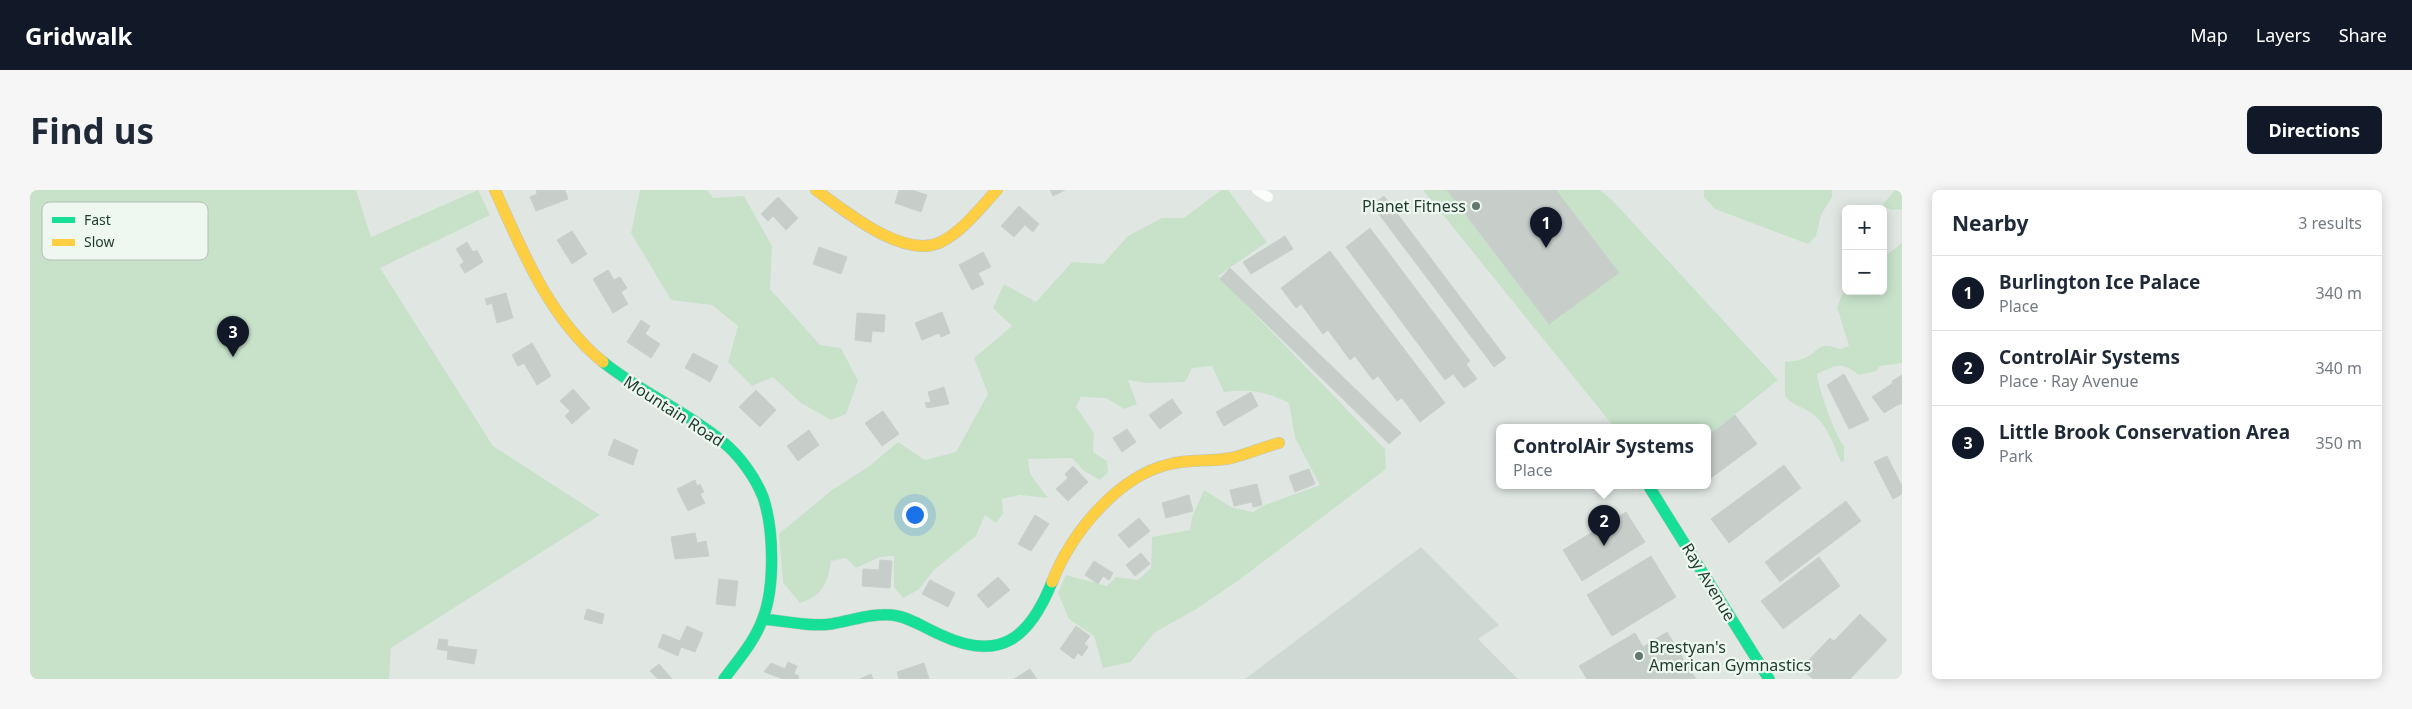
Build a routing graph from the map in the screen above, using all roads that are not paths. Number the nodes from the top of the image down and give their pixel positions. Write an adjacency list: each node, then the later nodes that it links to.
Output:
1 (495, 190): 8 (street, Mountain Road)
2 (816, 190): 3 (street)
3 (997, 190)
4 (1257, 190): 5 (street)
5 (1268, 197)
6 (1279, 443): 8 (street)
7 (1651, 489): 10 (street, Ray Avenue)
8 (763, 619): 9 (street, Mountain Road)
9 (724, 679)
10 (1770, 679)

